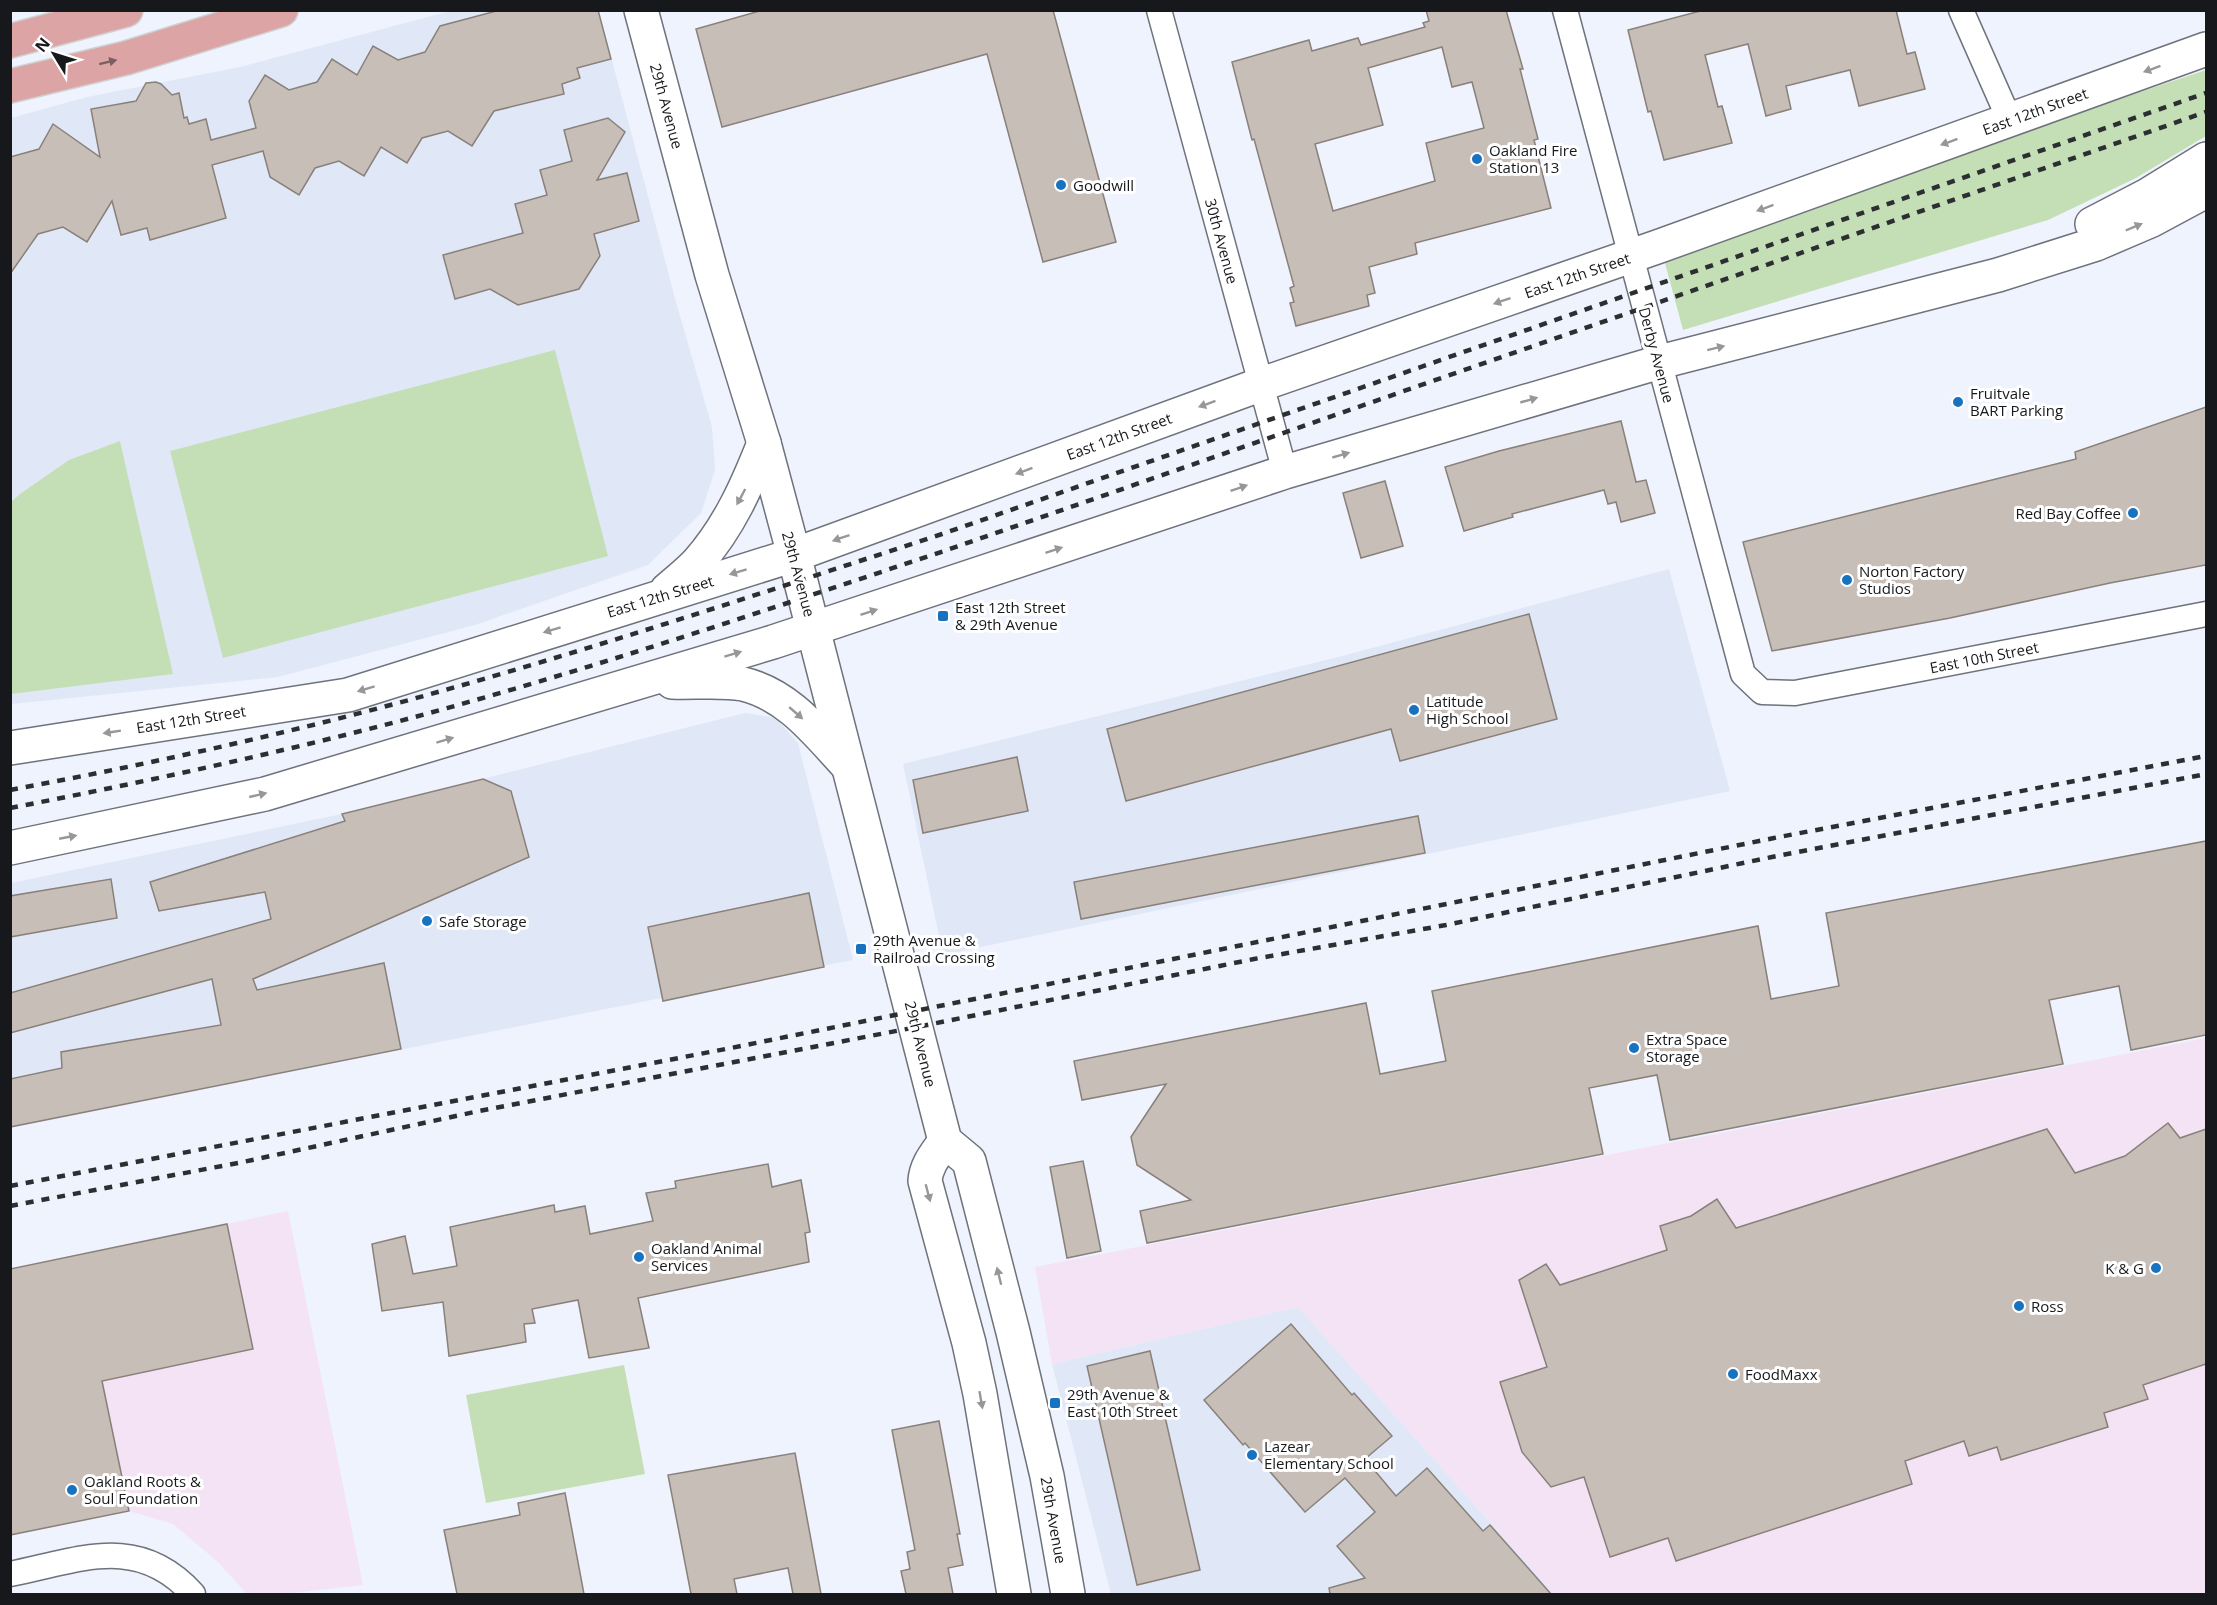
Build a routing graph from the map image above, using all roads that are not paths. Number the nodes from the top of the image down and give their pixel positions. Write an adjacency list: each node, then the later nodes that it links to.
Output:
1 (126, 10): 7 (main road)
2 (281, 10): 9 (main road, one-way to 2)
3 (641, 10): 17 (main road, 29th Avenue)
4 (1159, 10): 16 (street, 30th Avenue)
5 (1961, 10): 10 (street)
6 (1567, 11): 13 (street, Derby Avenue)
7 (10, 41)
8 (2206, 49): 10 (main road, East 12th Street, one-way to 10)
9 (10, 86)
10 (2010, 121): 13 (main road, East 12th Street, one-way to 13)
11 (2206, 159): 14 (main road)
12 (2206, 191): 14 (main road, one-way to 12)
13 (1631, 256): 15 (street, Derby Avenue); 16 (main road, East 12th Street, one-way to 16)
14 (1998, 274): 15 (main road, one-way to 14)
15 (1660, 362): 18 (main road, one-way to 15); 24 (street, Derby Avenue)
16 (1262, 384): 18 (street, 30th Avenue); 19 (main road, East 12th Street, one-way to 19)
17 (764, 443): 19 (main road, 29th Avenue); 20 (main road, one-way to 20)
18 (1285, 471): 22 (main road, one-way to 18)
19 (794, 555): 20 (main road, East 12th Street, one-way to 20); 22 (main road, 29th Avenue)
20 (660, 596): 25 (main road, East 12th Street, one-way to 25)
21 (2206, 614): 24 (street, East 10th Street)
22 (813, 630): 23 (main road, one-way to 22); 26 (main road, 29th Avenue)
23 (640, 682): 26 (main road, one-way to 26); 27 (main road, one-way to 23)
24 (1762, 692)
25 (10, 748)
26 (850, 767): 28 (main road, 29th Avenue)
27 (10, 848)
28 (945, 1141): 30 (main road, one-way to 30); 32 (main road, 29th Avenue, one-way to 28)
29 (10, 1574): 31 (street)
30 (1013, 1592)
31 (193, 1594)
32 (1068, 1594)

